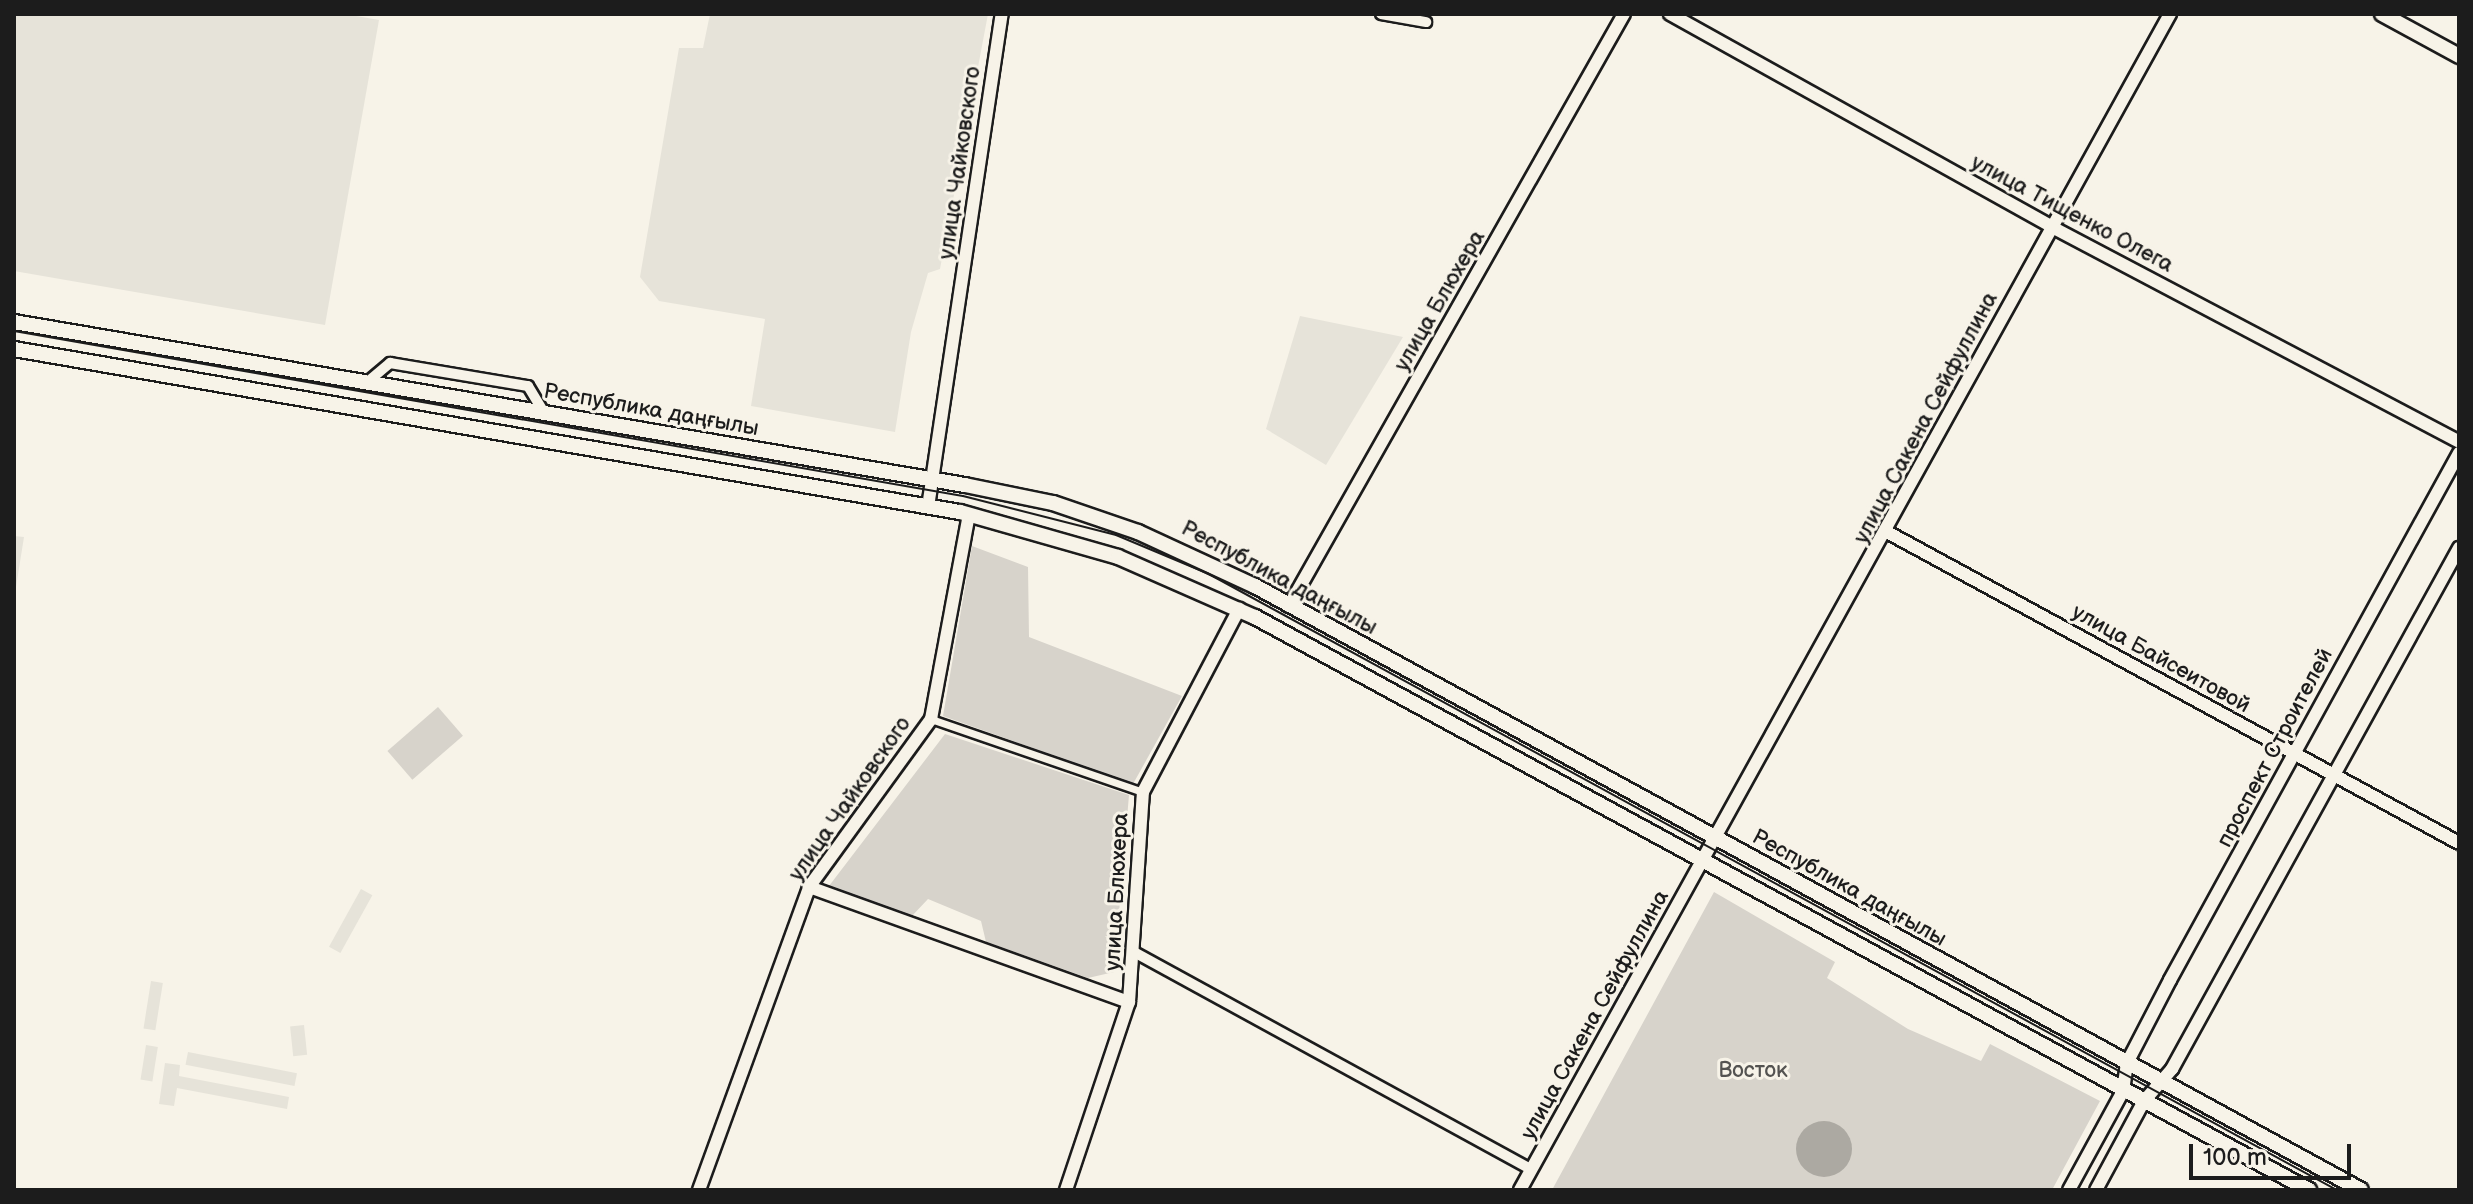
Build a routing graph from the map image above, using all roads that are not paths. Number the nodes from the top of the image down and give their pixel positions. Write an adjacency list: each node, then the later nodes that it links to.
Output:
1 (1002, 14): 16 (street, улица Чайковского)
2 (1381, 14): 7 (street)
3 (1624, 14): 21 (street, улица Блюхера)
4 (1670, 14): 9 (street, улица Тищенко Олега)
5 (2170, 14): 9 (street, улица Сакена Сейфуллина)
6 (2382, 14): 8 (main road)
7 (1426, 22)
8 (2459, 56)
9 (2052, 227): 14 (street, улица Тищенко Олега); 19 (street, улица Сакена Сейфуллина)
10 (14, 322): 12 (main road, Республика даңғылы)
11 (14, 349): 17 (main road, Республика даңғылы)
12 (364, 384): 13 (main road, Республика даңғылы); 13 (street)
13 (545, 414): 16 (main road, Республика даңғылы)
14 (2459, 442)
15 (2459, 453): 24 (street, проспект Строителей)
16 (933, 480): 17 (street, улица Чайковского); 21 (main road, Республика даңғылы)
17 (928, 507): 18 (main road, Республика даңғылы)
18 (969, 514): 22 (main road, Республика даңғылы); 23 (street, улица Чайковского)
19 (1887, 532): 24 (street, улица Байсеитовой); 27 (street, улица Сакена Сейфуллина)
20 (2459, 548): 25 (street)
21 (1289, 606): 27 (main road, Республика даңғылы)
22 (1239, 609): 26 (street, улица Блюхера); 29 (main road, Республика даңғылы)
23 (931, 719): 26 (street); 30 (street, улица Чайковского)
24 (2294, 755): 25 (street, улица Байсеитовой); 33 (street, проспект Строителей)
25 (2336, 776): 28 (street, улица Байсеитовой); 34 (street)
26 (1143, 792): 31 (street, улица Блюхера)
27 (1717, 841): 29 (street, улица Сакена Сейфуллина); 33 (main road, Республика даңғылы)
28 (2459, 843)
29 (1705, 860): 35 (main road, Республика даңғылы); 37 (street, улица Сакена Сейфуллина)
30 (809, 887): 32 (street); 38 (street, улица Чайковского)
31 (1134, 952): 32 (street, улица Блюхера); 37 (street)
32 (1129, 1002): 39 (street, улица Блюхера)
33 (2127, 1063): 34 (main road, Республика даңғылы); 35 (street)
34 (2164, 1084): 36 (street); 44 (main road, Республика даңғылы)
35 (2123, 1091): 36 (main road, Республика даңғылы); 41 (street)
36 (2144, 1101): 42 (street); 43 (main road, Республика даңғылы)
37 (1531, 1169): 40 (street, улица Сакена Сейфуллина)
38 (699, 1190)
39 (1066, 1190)
40 (1520, 1190)
41 (2069, 1190)
42 (2096, 1190)
43 (2309, 1190)
44 (2361, 1190)

